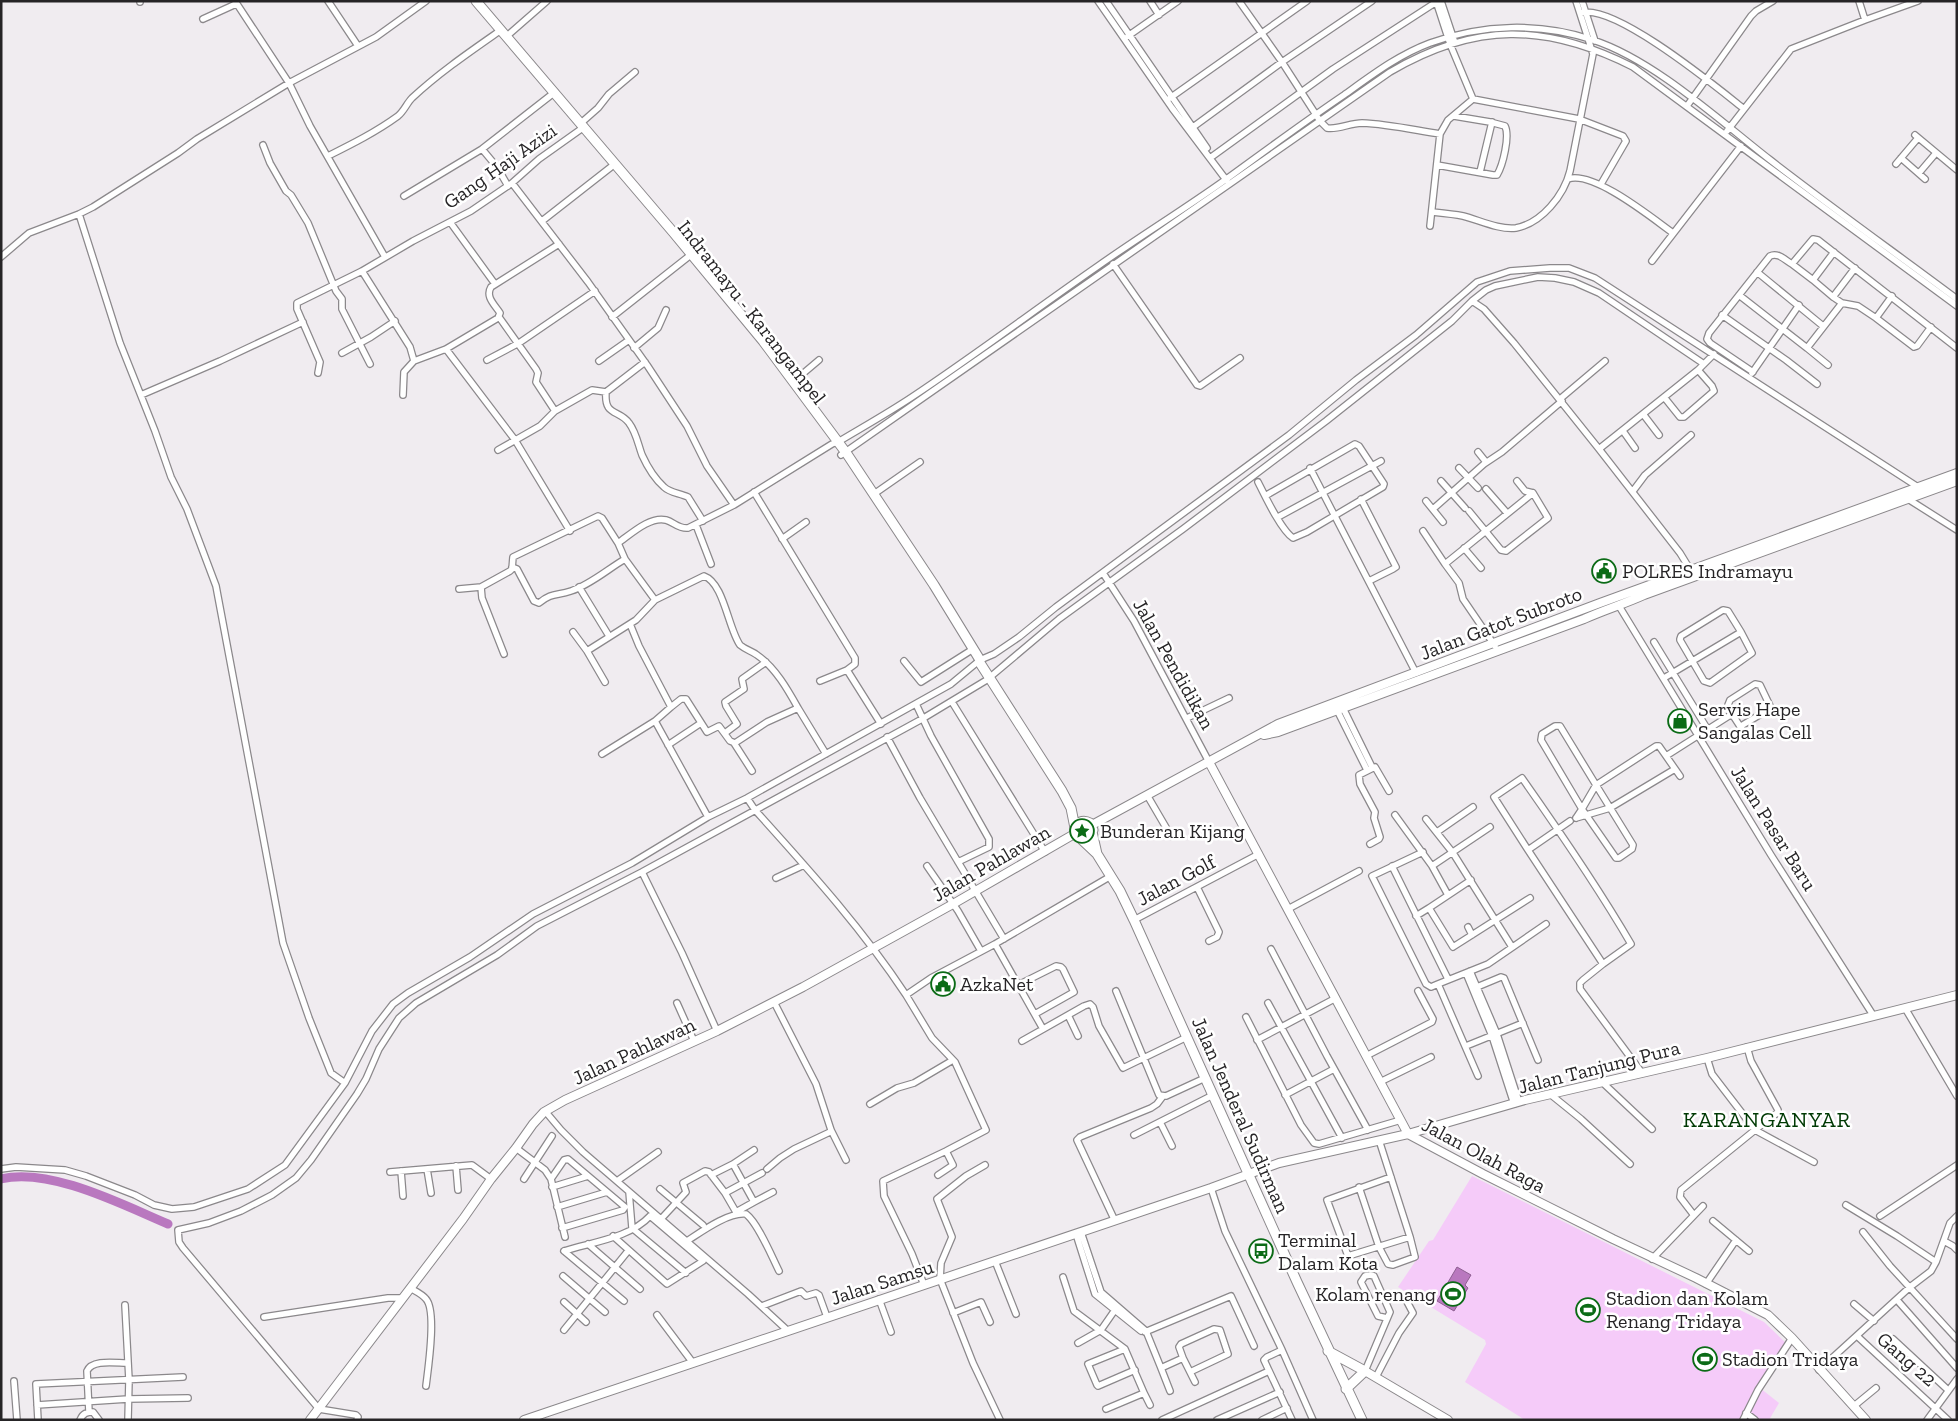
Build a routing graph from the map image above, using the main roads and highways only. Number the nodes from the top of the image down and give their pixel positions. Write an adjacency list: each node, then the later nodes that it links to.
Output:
1 (469, 1): 3 (main road, Indramayu - Karangampel)
2 (476, 1): 3 (main road, Indramayu - Karangampel)
3 (502, 33): 4 (main road, Indramayu - Karangampel)
4 (582, 126): 5 (main road, Indramayu - Karangampel); 5 (main road, Indramayu - Karangampel)
5 (623, 177): 6 (main road, Indramayu - Karangampel)
6 (688, 254): 7 (main road, Indramayu - Karangampel); 7 (main road)
7 (839, 448): 8 (main road, Indramayu - Karangampel); 8 (main road, Indramayu - Karangampel)
8 (980, 662): 9 (main road, Indramayu - Karangampel)
9 (1071, 808): 10 (main road); 11 (main road)
10 (1091, 826): 11 (main road); 11 (main road); 12 (main road)
11 (1077, 833): 12 (main road)
12 (1097, 854): 13 (main road, Jalan Jenderal Sudirman)
13 (1328, 1351): 14 (main road, Jalan Jenderal Sudirman); 14 (main road)
14 (1346, 1389): 15 (main road, Jalan Jenderal Sudirman)
15 (1362, 1420)

